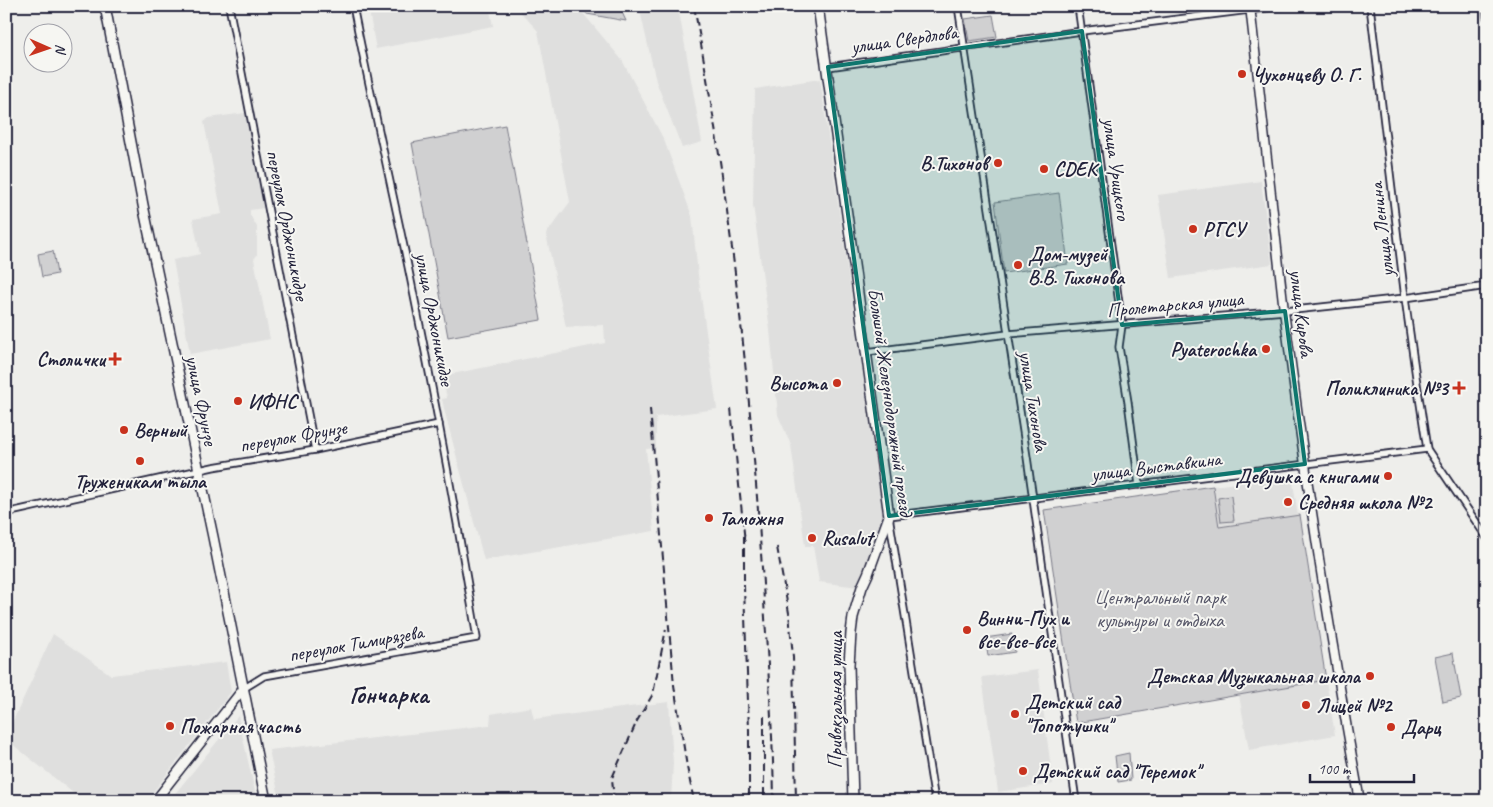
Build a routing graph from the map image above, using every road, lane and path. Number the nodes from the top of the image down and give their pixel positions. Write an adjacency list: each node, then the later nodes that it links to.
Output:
1 (105, 6): 25 (main road, улица Фрунзе)
2 (229, 6): 23 (street, переулок Орджоникидзе)
3 (353, 6): 21 (street, улица Орджоникидзе)
4 (818, 6): 14 (main road, Большой Железнодорожный проезд)
5 (958, 6): 13 (street, улица Тихонова)
6 (1078, 6): 12 (street, улица Урицкого)
7 (1282, 6): 10 (street, улица Свердлова)
8 (1370, 6): 16 (street, улица Ленина)
9 (1486, 6): 11 (street)
10 (1250, 8): 12 (street, улица Свердлова); 17 (street, улица Кирова)
11 (1487, 17)
12 (1082, 31): 13 (street, улица Свердлова); 18 (street, улица Урицкого)
13 (964, 47): 14 (street, улица Свердлова); 19 (street, улица Тихонова)
14 (828, 67): 20 (main road, Большой Железнодорожный проезд)
15 (1487, 286): 16 (street, Пролетарская улица)
16 (1405, 298): 17 (street, Пролетарская улица); 22 (street, улица Ленина)
17 (1284, 311): 18 (street, Пролетарская улица); 24 (street, улица Кирова)
18 (1122, 325): 19 (street, Пролетарская улица); 26 (street, улица Урицкого)
19 (1008, 334): 20 (street, Пролетарская улица); 27 (street, улица Тихонова)
20 (866, 352): 29 (main road, Большой Железнодорожный проезд)
21 (439, 424): 23 (street, переулок Фрунзе); 31 (street, улица Орджоникидзе)
22 (1427, 449): 24 (street, улица Выставкина); 30 (street)
23 (315, 450): 25 (street, переулок Фрунзе)
24 (1305, 464): 26 (street, улица Выставкина); 38 (street, улица Кирова)
25 (198, 470): 28 (street, переулок Фрунзе); 32 (main road, улица Фрунзе)
26 (1139, 485): 27 (street, улица Выставкина)
27 (1032, 498): 29 (street, улица Выставкина); 37 (street, улица Тихонова)
28 (6, 513)
29 (889, 516): 35 (main road, Привокзальная улица); 36 (street, Большой Железнодорожный проезд)
30 (1487, 538)
31 (477, 638): 32 (street, переулок Тимирязева)
32 (243, 689): 33 (street); 34 (main road, улица Фрунзе)
33 (155, 801)
34 (266, 801)
35 (853, 801)
36 (935, 801)
37 (1076, 801)
38 (1360, 801)

